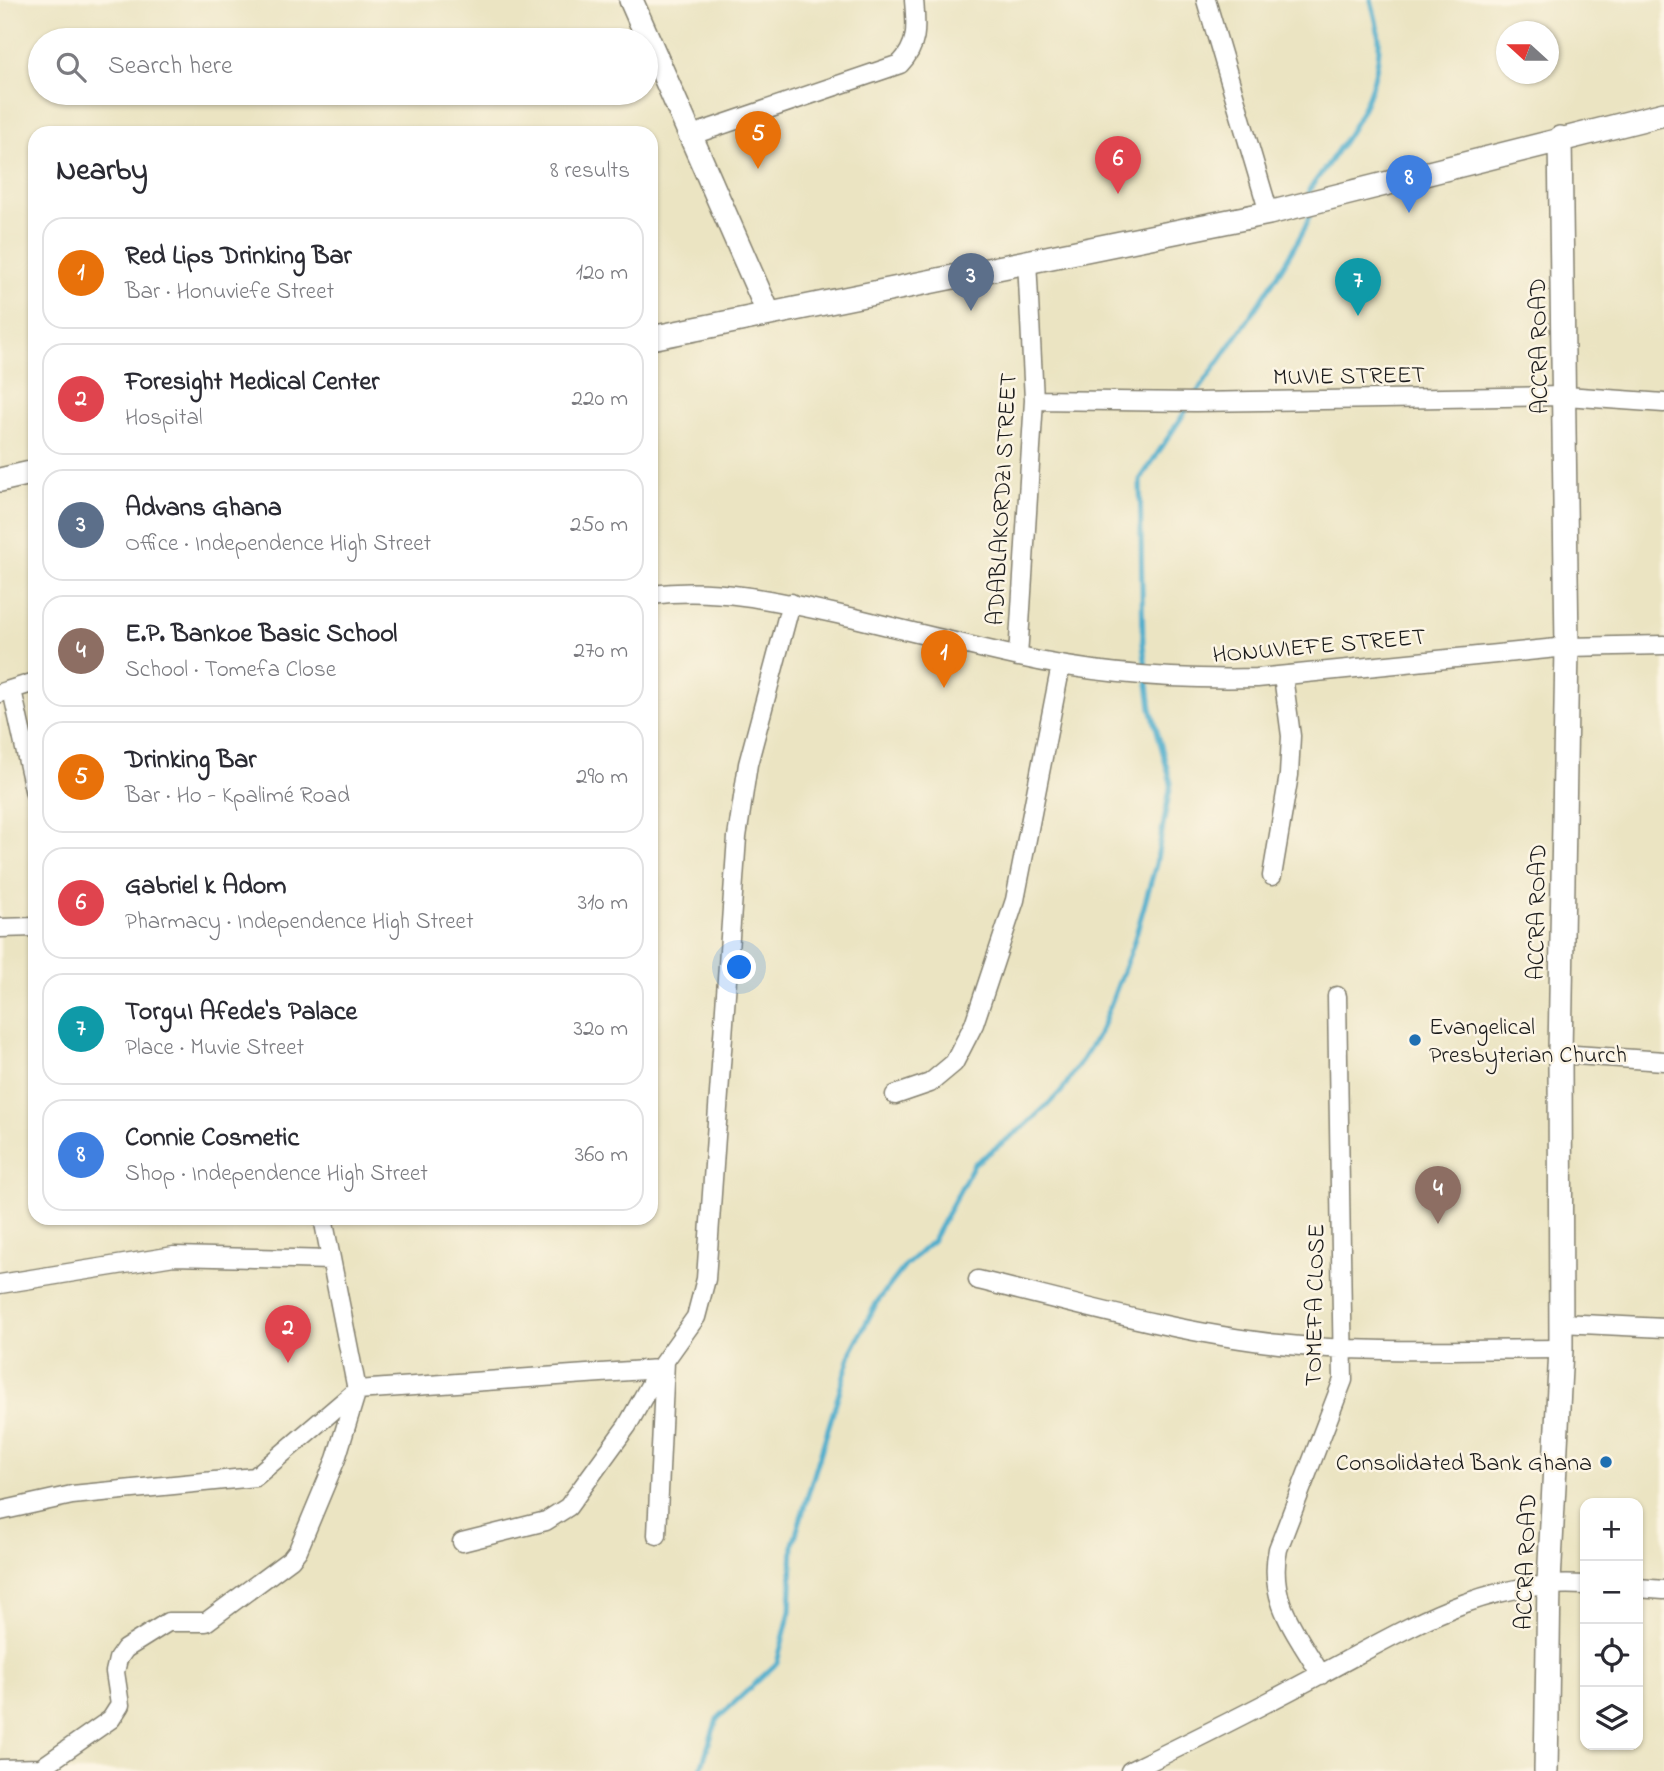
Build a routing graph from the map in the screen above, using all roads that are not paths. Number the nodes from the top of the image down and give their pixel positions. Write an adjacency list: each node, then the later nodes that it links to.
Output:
1 (631, 0): 4 (main road)
2 (914, 0): 7 (street)
3 (1206, 0): 9 (street)
4 (644, 28)
5 (658, 60): 7 (main road)
6 (1664, 114): 8 (main road)
7 (692, 135): 11 (main road)
8 (1560, 138): 9 (main road); 13 (main road, ACCRA ROAD)
9 (1269, 213): 10 (main road)
10 (1027, 260): 11 (main road); 14 (street, ADABLAKORDZI STREET)
11 (768, 312): 12 (main road)
12 (658, 336)
13 (1566, 396): 14 (street, MUVIE STREET); 15 (street, MUVIE STREET); 21 (main road, ACCRA ROAD)
14 (1034, 400): 22 (street, ADABLAKORDZI STREET)
15 (1664, 403)
16 (28, 474): 17 (main road)
17 (0, 480)
18 (658, 593): 19 (street, HONUVIEFE STREET)
19 (791, 603): 22 (street, HONUVIEFE STREET); 43 (street)
20 (1664, 645): 21 (street, HONUVIEFE STREET)
21 (1567, 647): 24 (street, HONUVIEFE STREET); 32 (main road, ACCRA ROAD)
22 (1018, 657): 23 (street, HONUVIEFE STREET)
23 (1061, 665): 24 (street, HONUVIEFE STREET); 34 (street)
24 (1283, 676): 28 (street)
25 (28, 684): 26 (street)
26 (6, 691): 27 (street)
27 (28, 769)
28 (1272, 876)
29 (28, 927): 30 (street)
30 (0, 928)
31 (1337, 996): 41 (street, TOMEFA CLOSE)
32 (1560, 1054): 33 (street); 39 (main road, ACCRA ROAD)
33 (1664, 1061)
34 (895, 1095)
35 (324, 1225): 36 (street)
36 (330, 1260): 38 (street); 44 (street)
37 (978, 1280): 41 (street)
38 (0, 1283)
39 (1561, 1323): 40 (street); 42 (main road, ACCRA ROAD)
40 (1664, 1328)
41 (1343, 1349): 42 (street); 54 (street, TOMEFA CLOSE)
42 (1561, 1349): 50 (main road, ACCRA ROAD)
43 (662, 1364): 44 (street); 45 (street); 46 (street)
44 (357, 1390): 47 (street); 56 (street)
45 (663, 1410): 46 (street); 48 (street)
46 (626, 1426): 49 (street)
47 (0, 1511)
48 (657, 1535)
49 (462, 1542)
50 (1549, 1582): 51 (street); 54 (street); 58 (main road, ACCRA ROAD)
51 (1580, 1585)
52 (1643, 1588): 53 (street)
53 (1664, 1590)
54 (1321, 1675): 57 (street)
55 (0, 1769): 56 (street)
56 (41, 1769)
57 (1130, 1771)
58 (1546, 1771)

